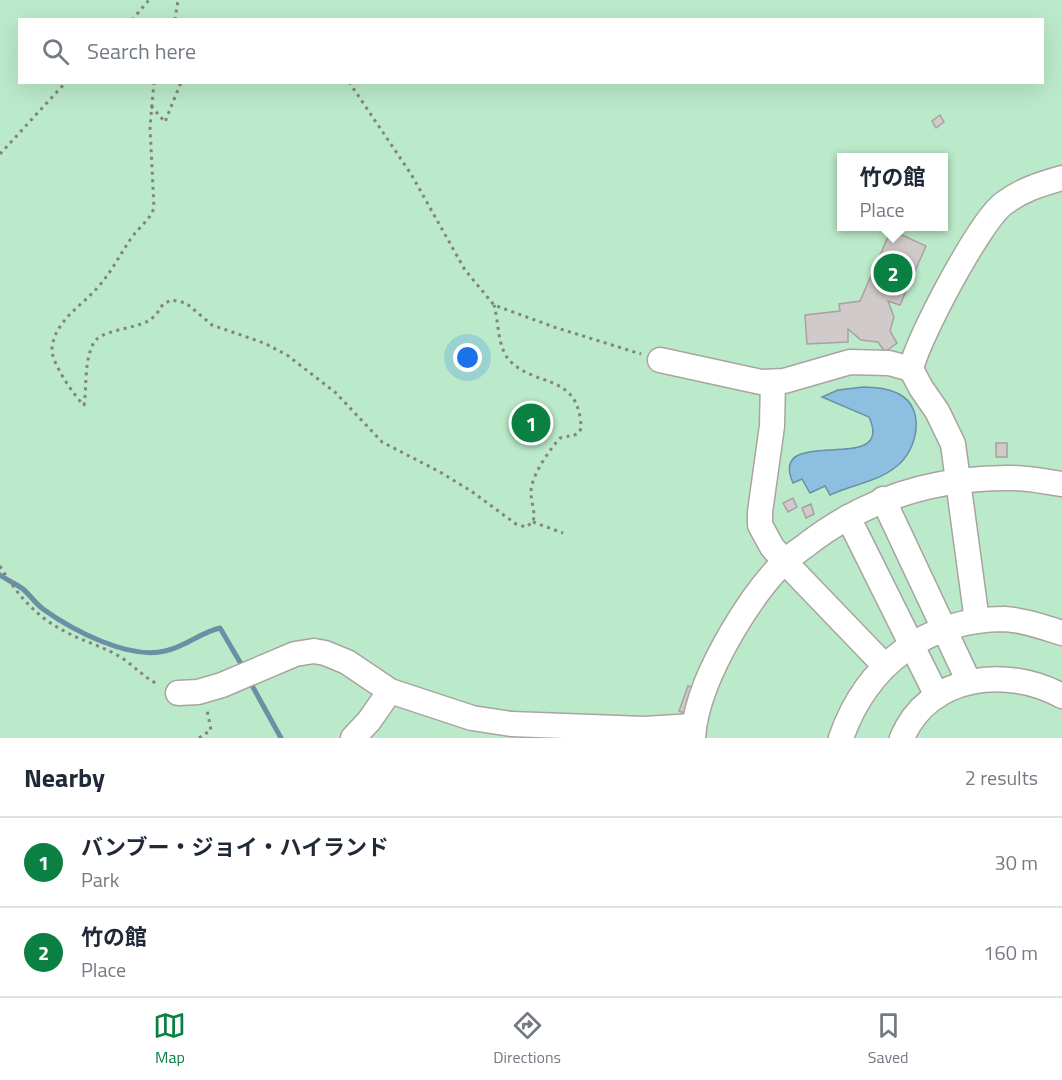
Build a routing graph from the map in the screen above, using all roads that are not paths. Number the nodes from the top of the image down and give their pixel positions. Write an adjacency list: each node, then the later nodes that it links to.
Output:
1 (1062, 178): 3 (street)
2 (660, 360): 4 (street)
3 (911, 369): 4 (street); 6 (street)
4 (773, 382): 9 (street)
5 (1061, 478): 6 (street)
6 (957, 481): 7 (street); 10 (street)
7 (883, 499): 8 (street); 11 (street)
8 (848, 518): 9 (street); 13 (street)
9 (785, 562): 14 (street); 20 (street)
10 (977, 621): 11 (street); 12 (street)
11 (945, 629): 13 (street); 15 (street)
12 (1062, 633)
13 (911, 645): 14 (street); 18 (street)
14 (884, 665): 22 (street)
15 (969, 682): 18 (street); 19 (street)
16 (390, 691): 17 (street); 20 (street); 21 (street)
17 (178, 693)
18 (937, 696): 23 (street)
19 (1062, 696)
20 (693, 732)
21 (353, 738)
22 (841, 738)
23 (902, 738)

